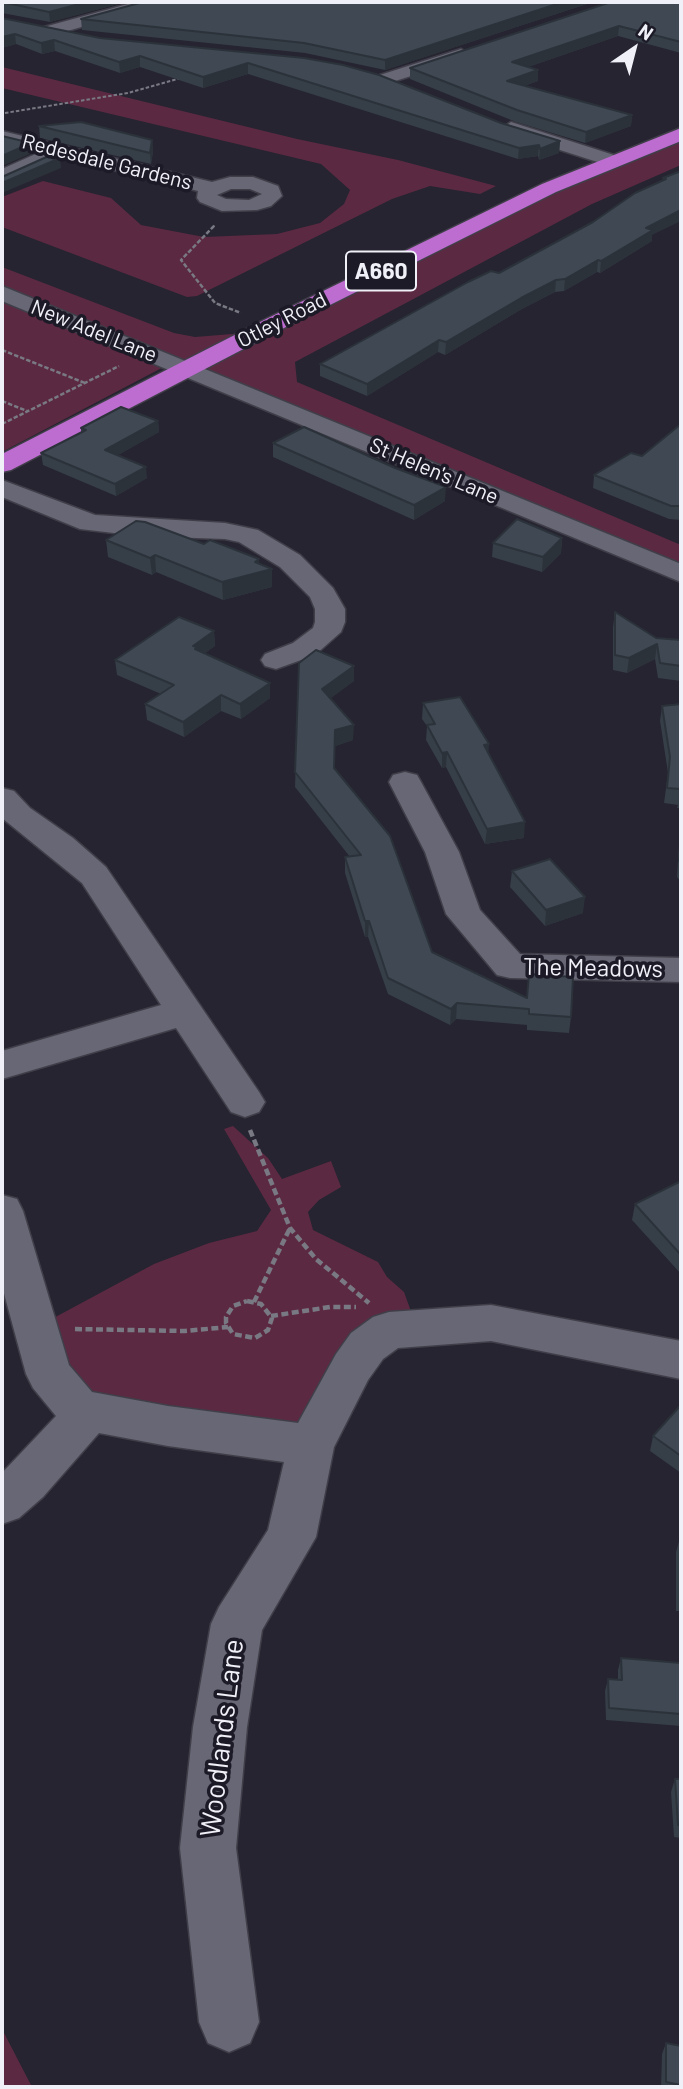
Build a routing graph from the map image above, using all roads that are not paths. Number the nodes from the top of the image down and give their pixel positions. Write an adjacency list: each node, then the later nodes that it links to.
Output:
1 (152, 2): 3 (street)
2 (28, 26): 3 (street)
3 (50, 31): 4 (street)
4 (88, 38)
5 (475, 49): 7 (street)
6 (365, 74): 7 (street)
7 (386, 79): 8 (street)
8 (409, 87)
9 (496, 123): 13 (street)
10 (681, 134): 13 (highway, Otley Road / A660)
11 (2, 137): 12 (street, Redesdale Gardens)
12 (58, 151): 14 (street); 15 (street, Redesdale Gardens)
13 (613, 161): 17 (highway, Otley Road / A660)
14 (4, 174)
15 (212, 188): 15 (street, Redesdale Gardens)
16 (2, 293): 17 (street, New Adel Lane)
17 (187, 368): 18 (highway, Otley Road / A660); 20 (street, St Helen's Lane)
18 (2, 464)
19 (2, 488): 21 (street)
20 (681, 574)
21 (276, 660)
22 (405, 782): 24 (street, The Meadows)
23 (5, 806): 25 (street)
24 (681, 970)
25 (184, 1013): 26 (street); 27 (street)
26 (2, 1065)
27 (245, 1102)
28 (2, 1211): 29 (street)
29 (8, 1259): 31 (street)
30 (681, 1360): 32 (street, Woodlands Lane)
31 (89, 1412): 32 (street); 33 (street)
32 (311, 1445): 34 (street, Woodlands Lane)
33 (2, 1503)
34 (229, 2022)

